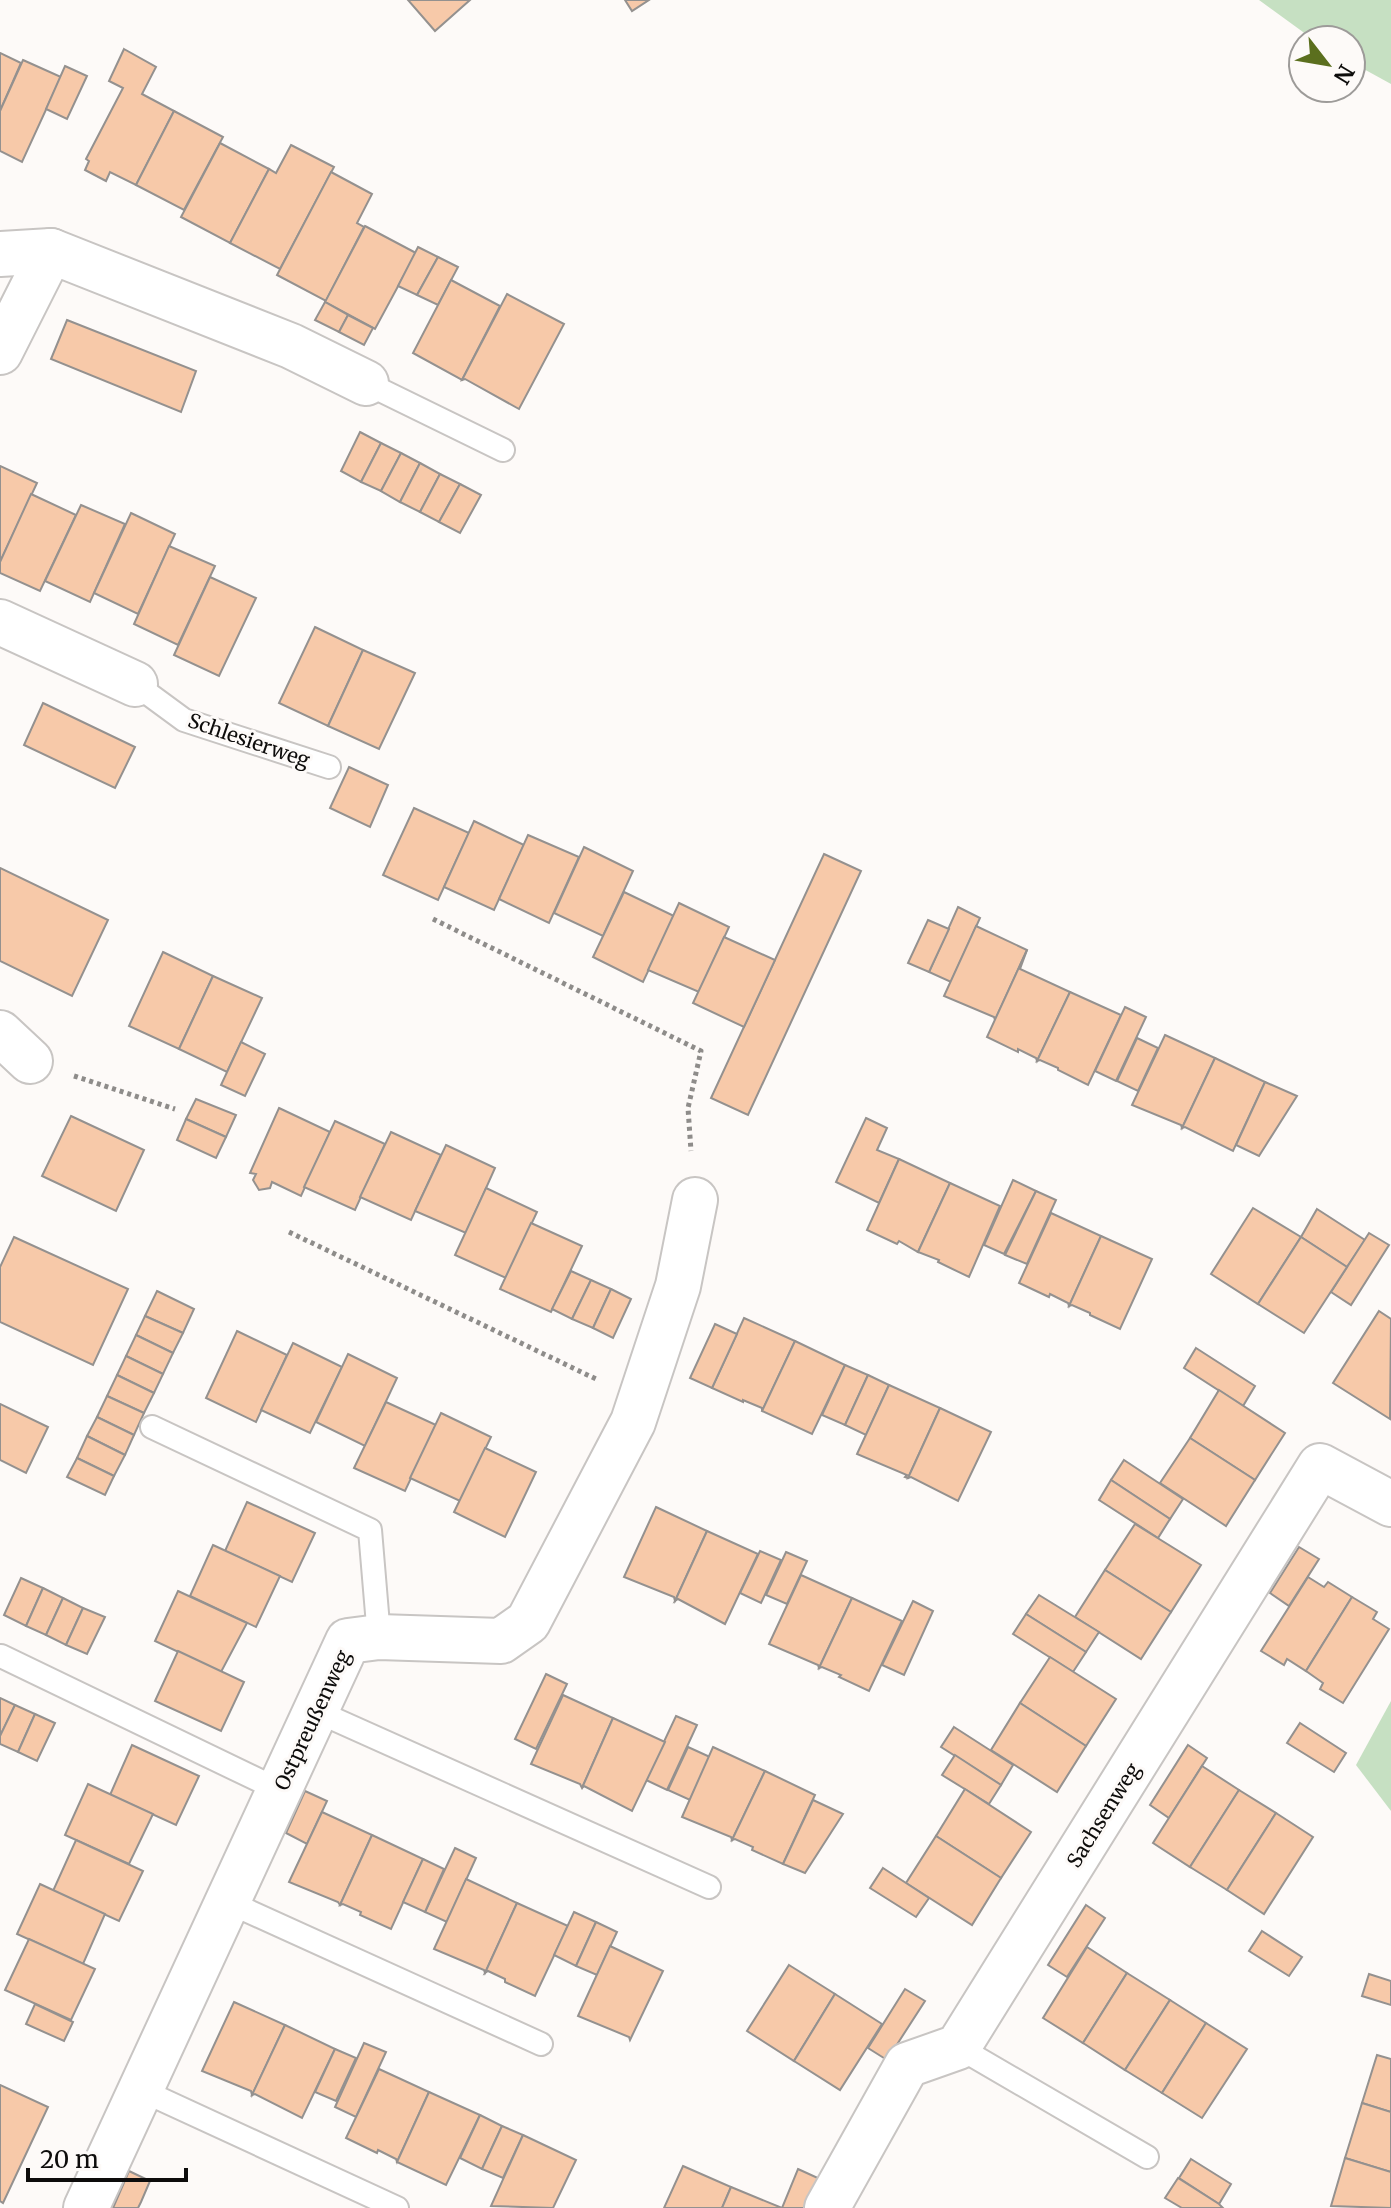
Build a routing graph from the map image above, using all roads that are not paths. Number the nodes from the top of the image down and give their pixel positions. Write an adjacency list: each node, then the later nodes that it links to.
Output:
1 (51, 251): 2 (street); 3 (street); 4 (street)
2 (0, 254)
3 (0, 352)
4 (366, 383): 5 (lane)
5 (503, 450)
6 (0, 622): 7 (street, Schlesierweg)
7 (135, 684): 8 (lane, Schlesierweg)
8 (329, 767)
9 (695, 1200): 12 (street, Ostpreußenweg)
10 (152, 1427): 12 (lane)
11 (1391, 1504): 19 (street, Sachsenweg)
12 (379, 1637): 14 (street, Ostpreußenweg)
13 (1, 1656): 15 (lane)
14 (316, 1711): 15 (street, Ostpreußenweg); 16 (lane)
15 (279, 1790): 17 (street, Ostpreußenweg)
16 (709, 1887)
17 (228, 1902): 18 (lane); 20 (street, Ostpreußenweg)
18 (541, 2044)
19 (958, 2047): 21 (lane); 24 (street)
20 (141, 2090): 22 (street, Ostpreußenweg); 23 (lane)
21 (1147, 2157)
22 (86, 2208)
23 (397, 2208)
24 (827, 2208)

